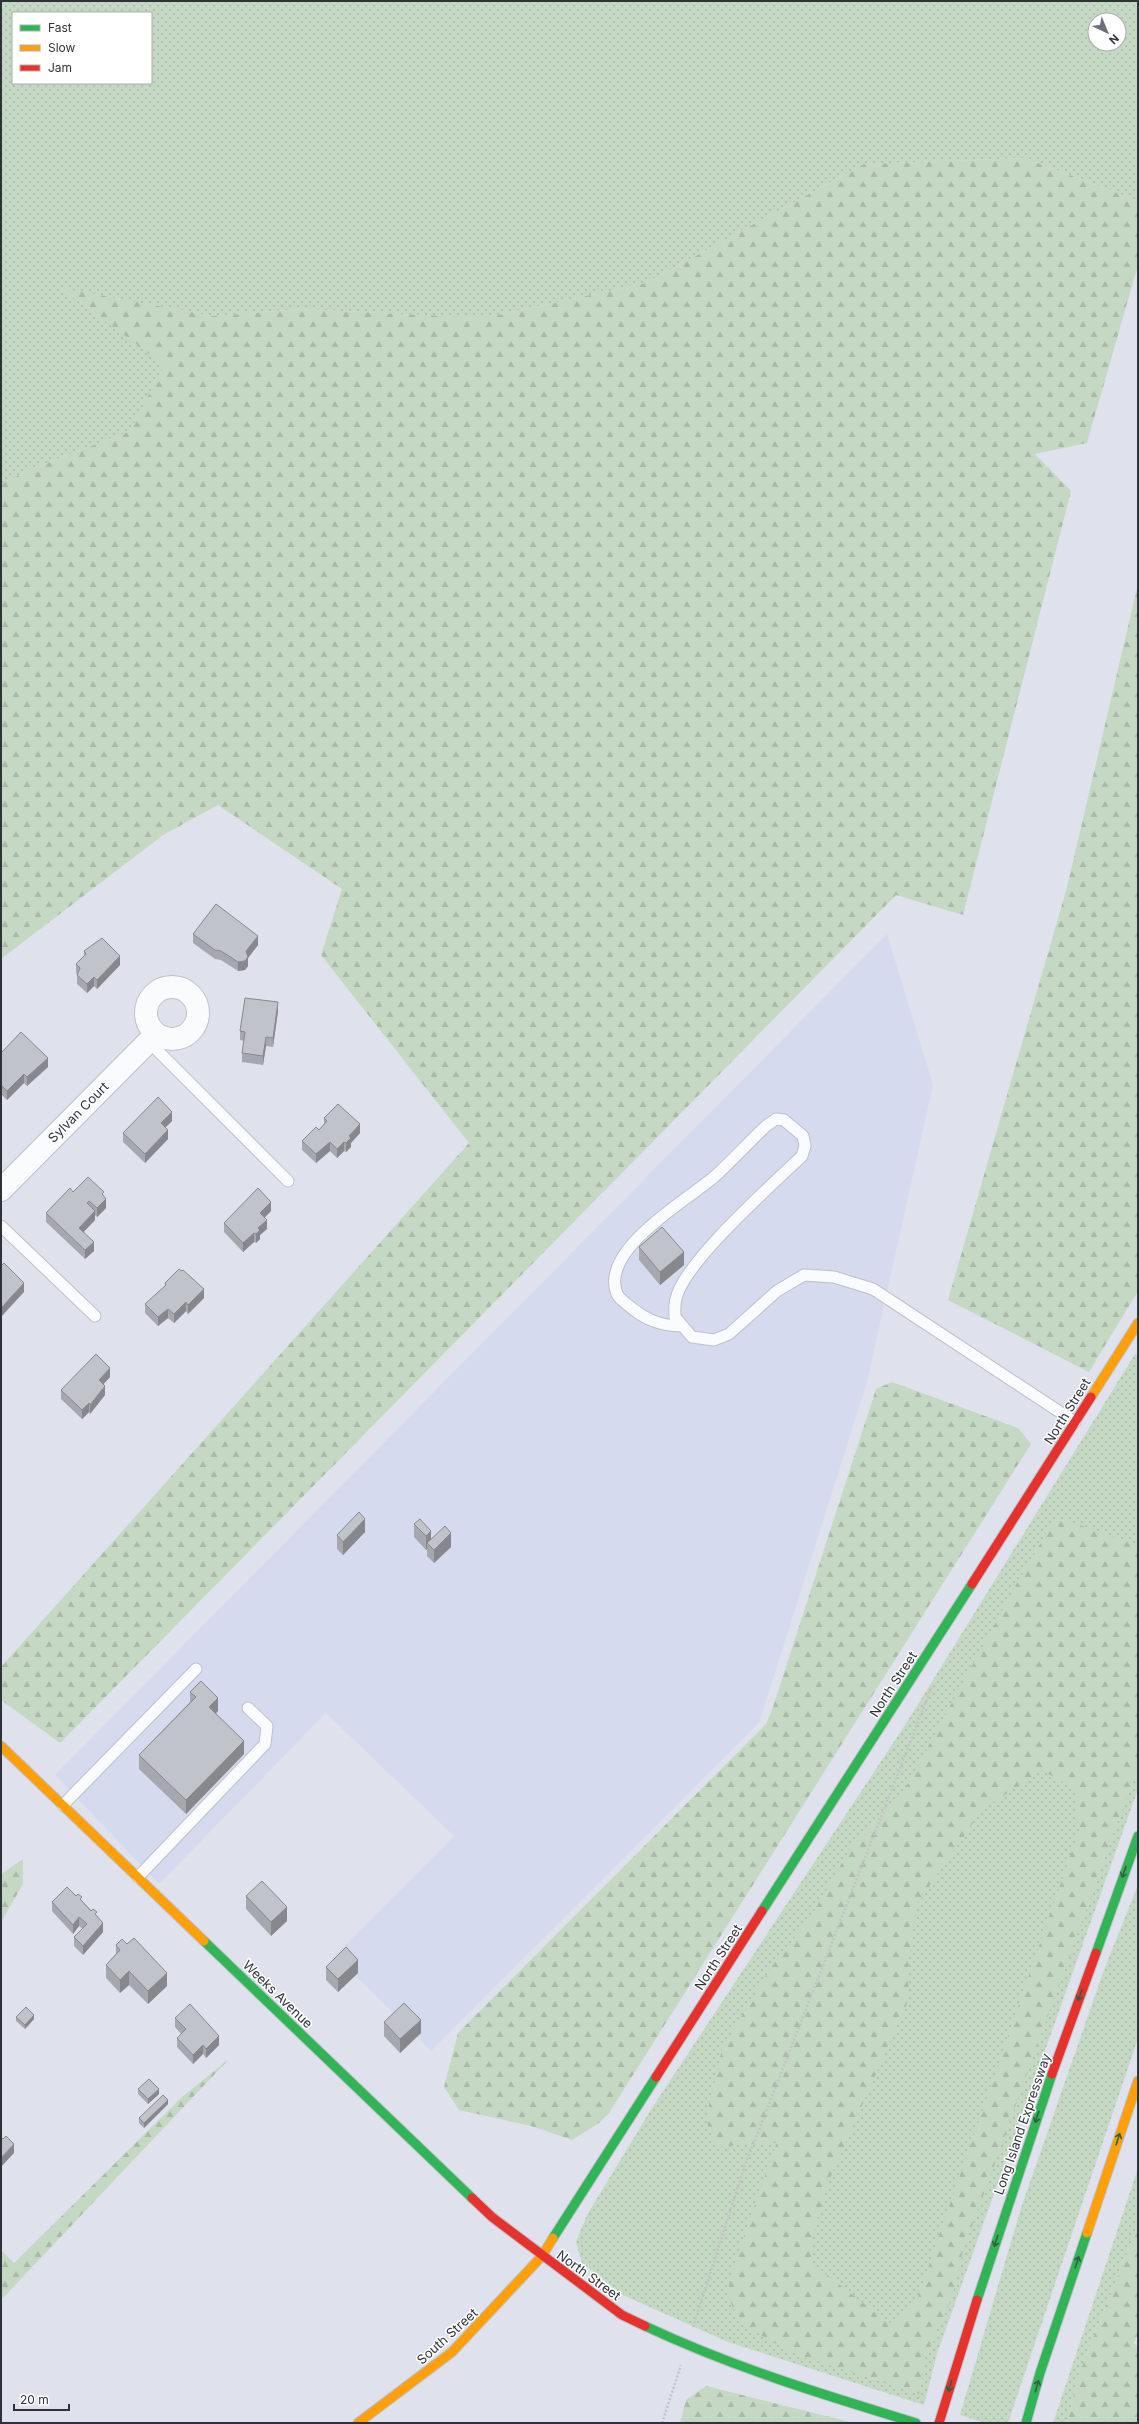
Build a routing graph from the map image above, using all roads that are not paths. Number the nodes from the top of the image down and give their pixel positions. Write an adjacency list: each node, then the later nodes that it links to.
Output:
1 (152, 1038): 2 (lane); 3 (street, Sylvan Court)
2 (288, 1181)
3 (1, 1190)
4 (1, 1226): 5 (lane)
5 (94, 1316)
6 (1138, 1323): 8 (main road, North Street)
7 (682, 1326): 7 (lane); 8 (lane)
8 (1075, 1422): 16 (main road, North Street)
9 (196, 1670): 12 (lane)
10 (248, 1708): 14 (lane)
11 (1, 1746): 12 (main road, Weeks Avenue)
12 (63, 1805): 14 (main road, Weeks Avenue)
13 (1138, 1836): 19 (main road, Long Island Expressway, one-way to 19)
14 (138, 1877): 16 (main road, Weeks Avenue)
15 (1138, 2081): 20 (main road, one-way to 15)
16 (542, 2256): 17 (main road, South Street); 18 (main road, North Street)
17 (358, 2423)
18 (916, 2423)
19 (939, 2423)
20 (1026, 2423)

